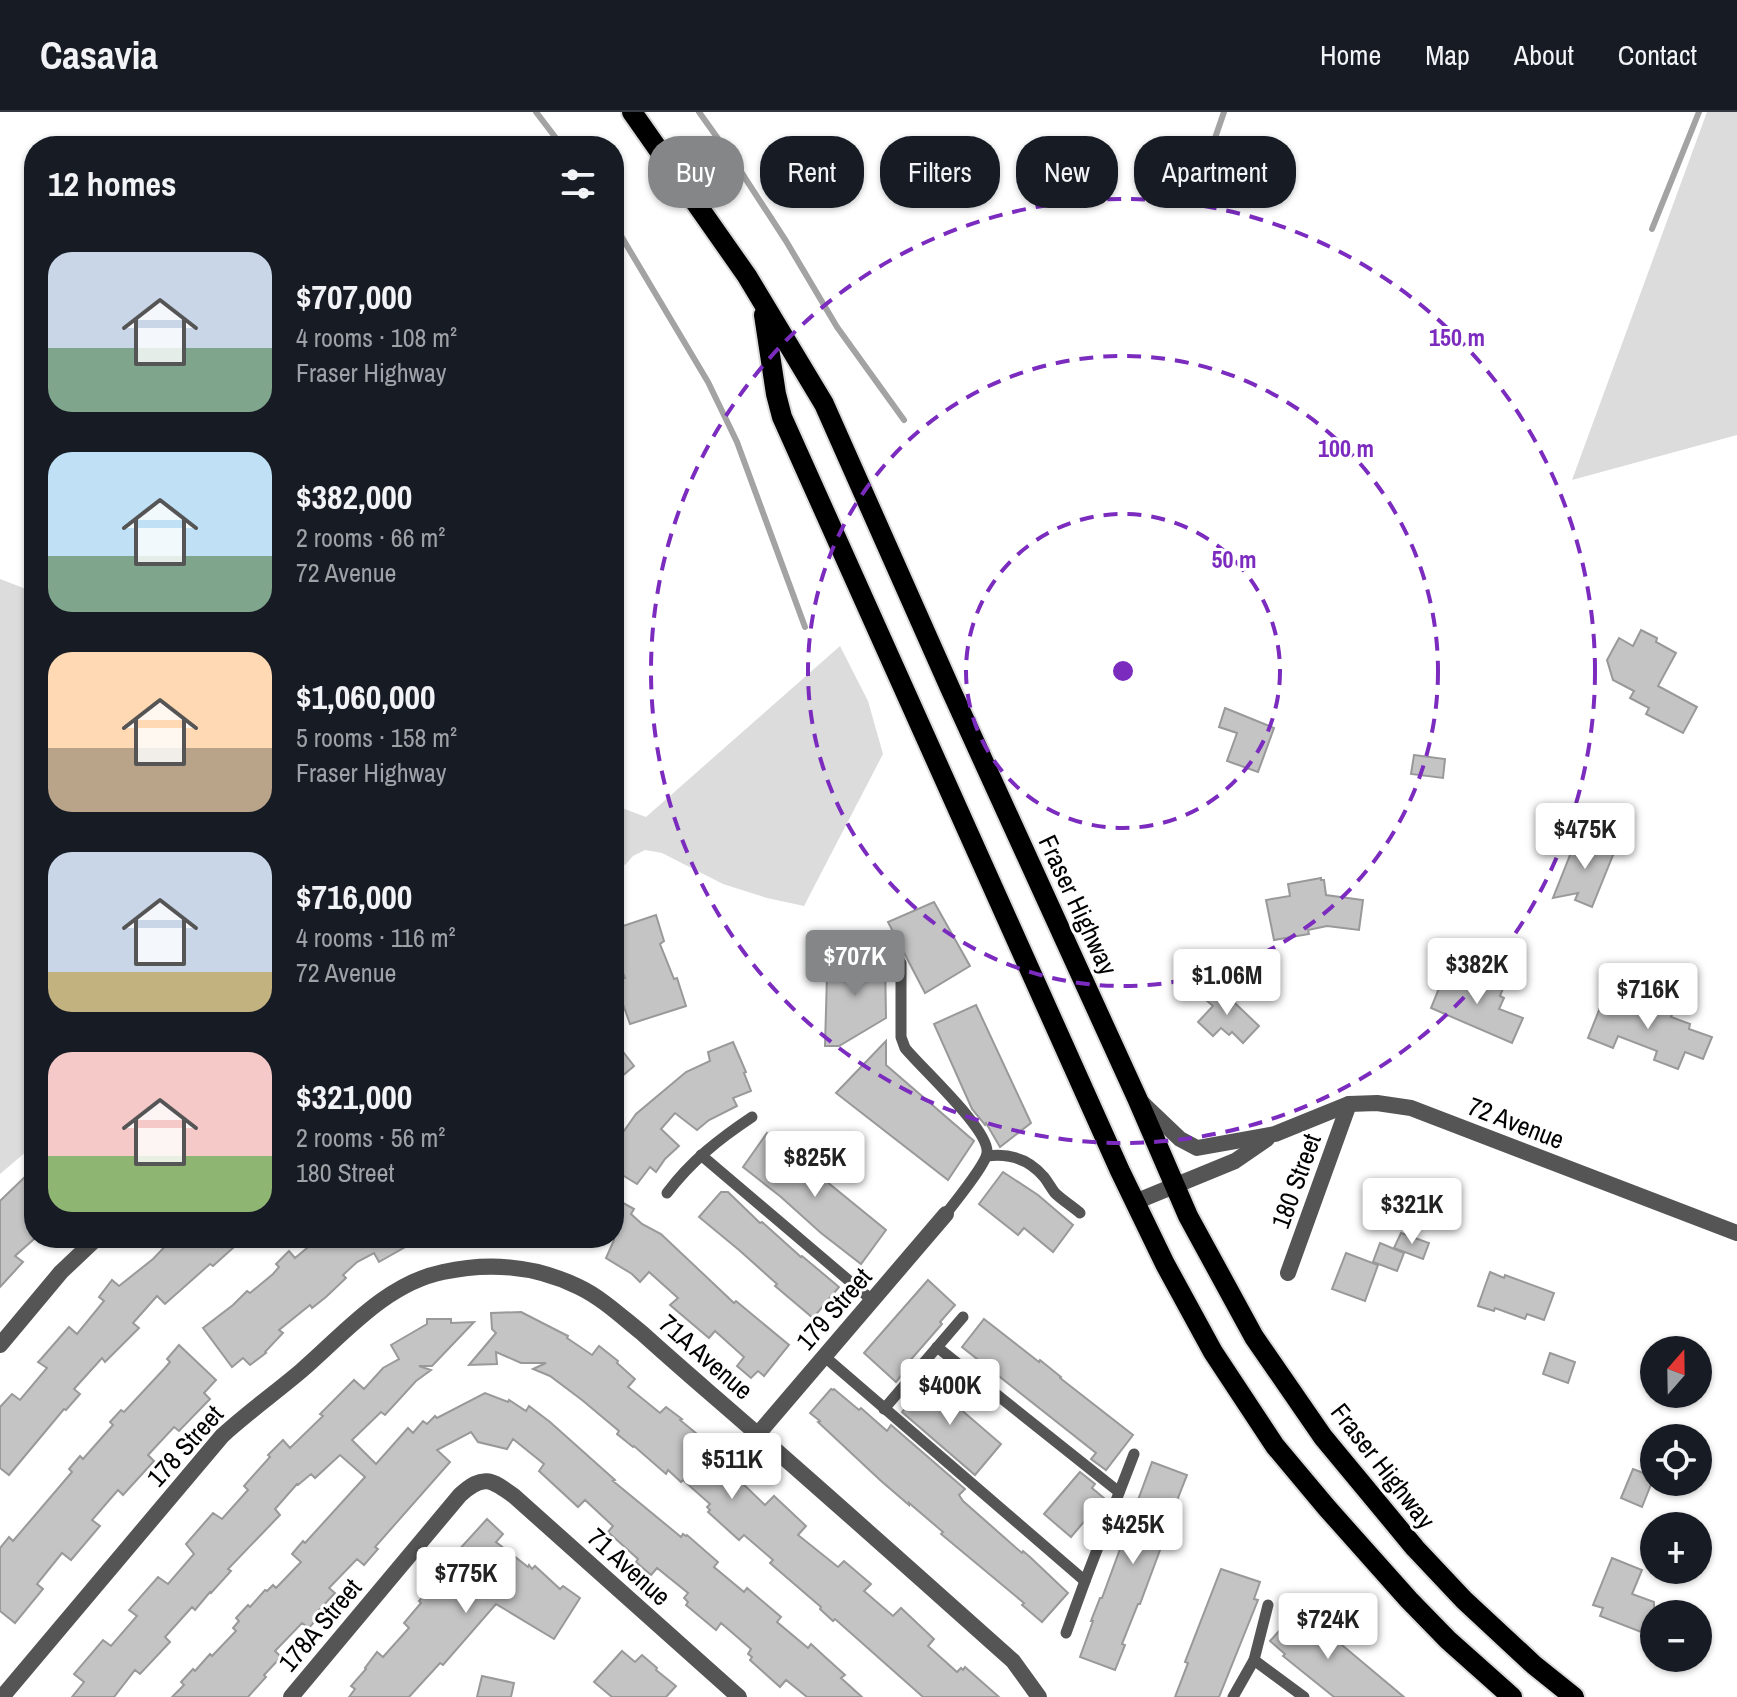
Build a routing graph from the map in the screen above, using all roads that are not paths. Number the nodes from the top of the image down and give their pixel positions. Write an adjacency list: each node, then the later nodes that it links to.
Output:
1 (632, 112): 2 (main road, Fraser Highway)
2 (747, 276): 4 (main road, Fraser Highway); 12 (main road, Fraser Highway)
3 (880, 940): 9 (lane)
4 (1137, 1098): 7 (street, 72 Avenue); 10 (main road, Fraser Highway)
5 (1349, 1104): 7 (street, 72 Avenue); 15 (street, 72 Avenue); 18 (street, 180 Street)
6 (752, 1117): 8 (lane)
7 (1275, 1134): 10 (street, 72 Avenue)
8 (701, 1155): 11 (lane); 19 (lane)
9 (987, 1156): 13 (lane); 14 (lane)
10 (1174, 1185): 12 (street, 72 Avenue); 40 (main road, Fraser Highway)
11 (667, 1193)
12 (1135, 1202): 39 (main road, Fraser Highway)
13 (1080, 1213)
14 (946, 1214): 19 (street, 179 Street)
15 (1737, 1233)
16 (86, 1248): 21 (street)
17 (441, 1272): 25 (street, 71A Avenue); 33 (street, 178 Street)
18 (1288, 1273)
19 (873, 1301): 23 (street, 179 Street)
20 (963, 1317): 22 (lane)
21 (0, 1345)
22 (937, 1347): 24 (lane); 28 (lane)
23 (825, 1357): 24 (lane); 25 (street, 179 Street)
24 (884, 1409): 29 (lane)
25 (758, 1434): 36 (street, 71A Avenue)
26 (1134, 1454): 28 (lane)
27 (483, 1480): 34 (street, 178A Street); 35 (street, 71 Avenue)
28 (1119, 1492): 29 (lane)
29 (1085, 1581): 31 (lane)
30 (1268, 1605): 32 (lane)
31 (1066, 1633)
32 (1254, 1660): 37 (lane); 38 (lane)
33 (2, 1697)
34 (291, 1697)
35 (739, 1697)
36 (1039, 1697)
37 (1233, 1697)
38 (1304, 1697)
39 (1512, 1697)
40 (1574, 1697)

